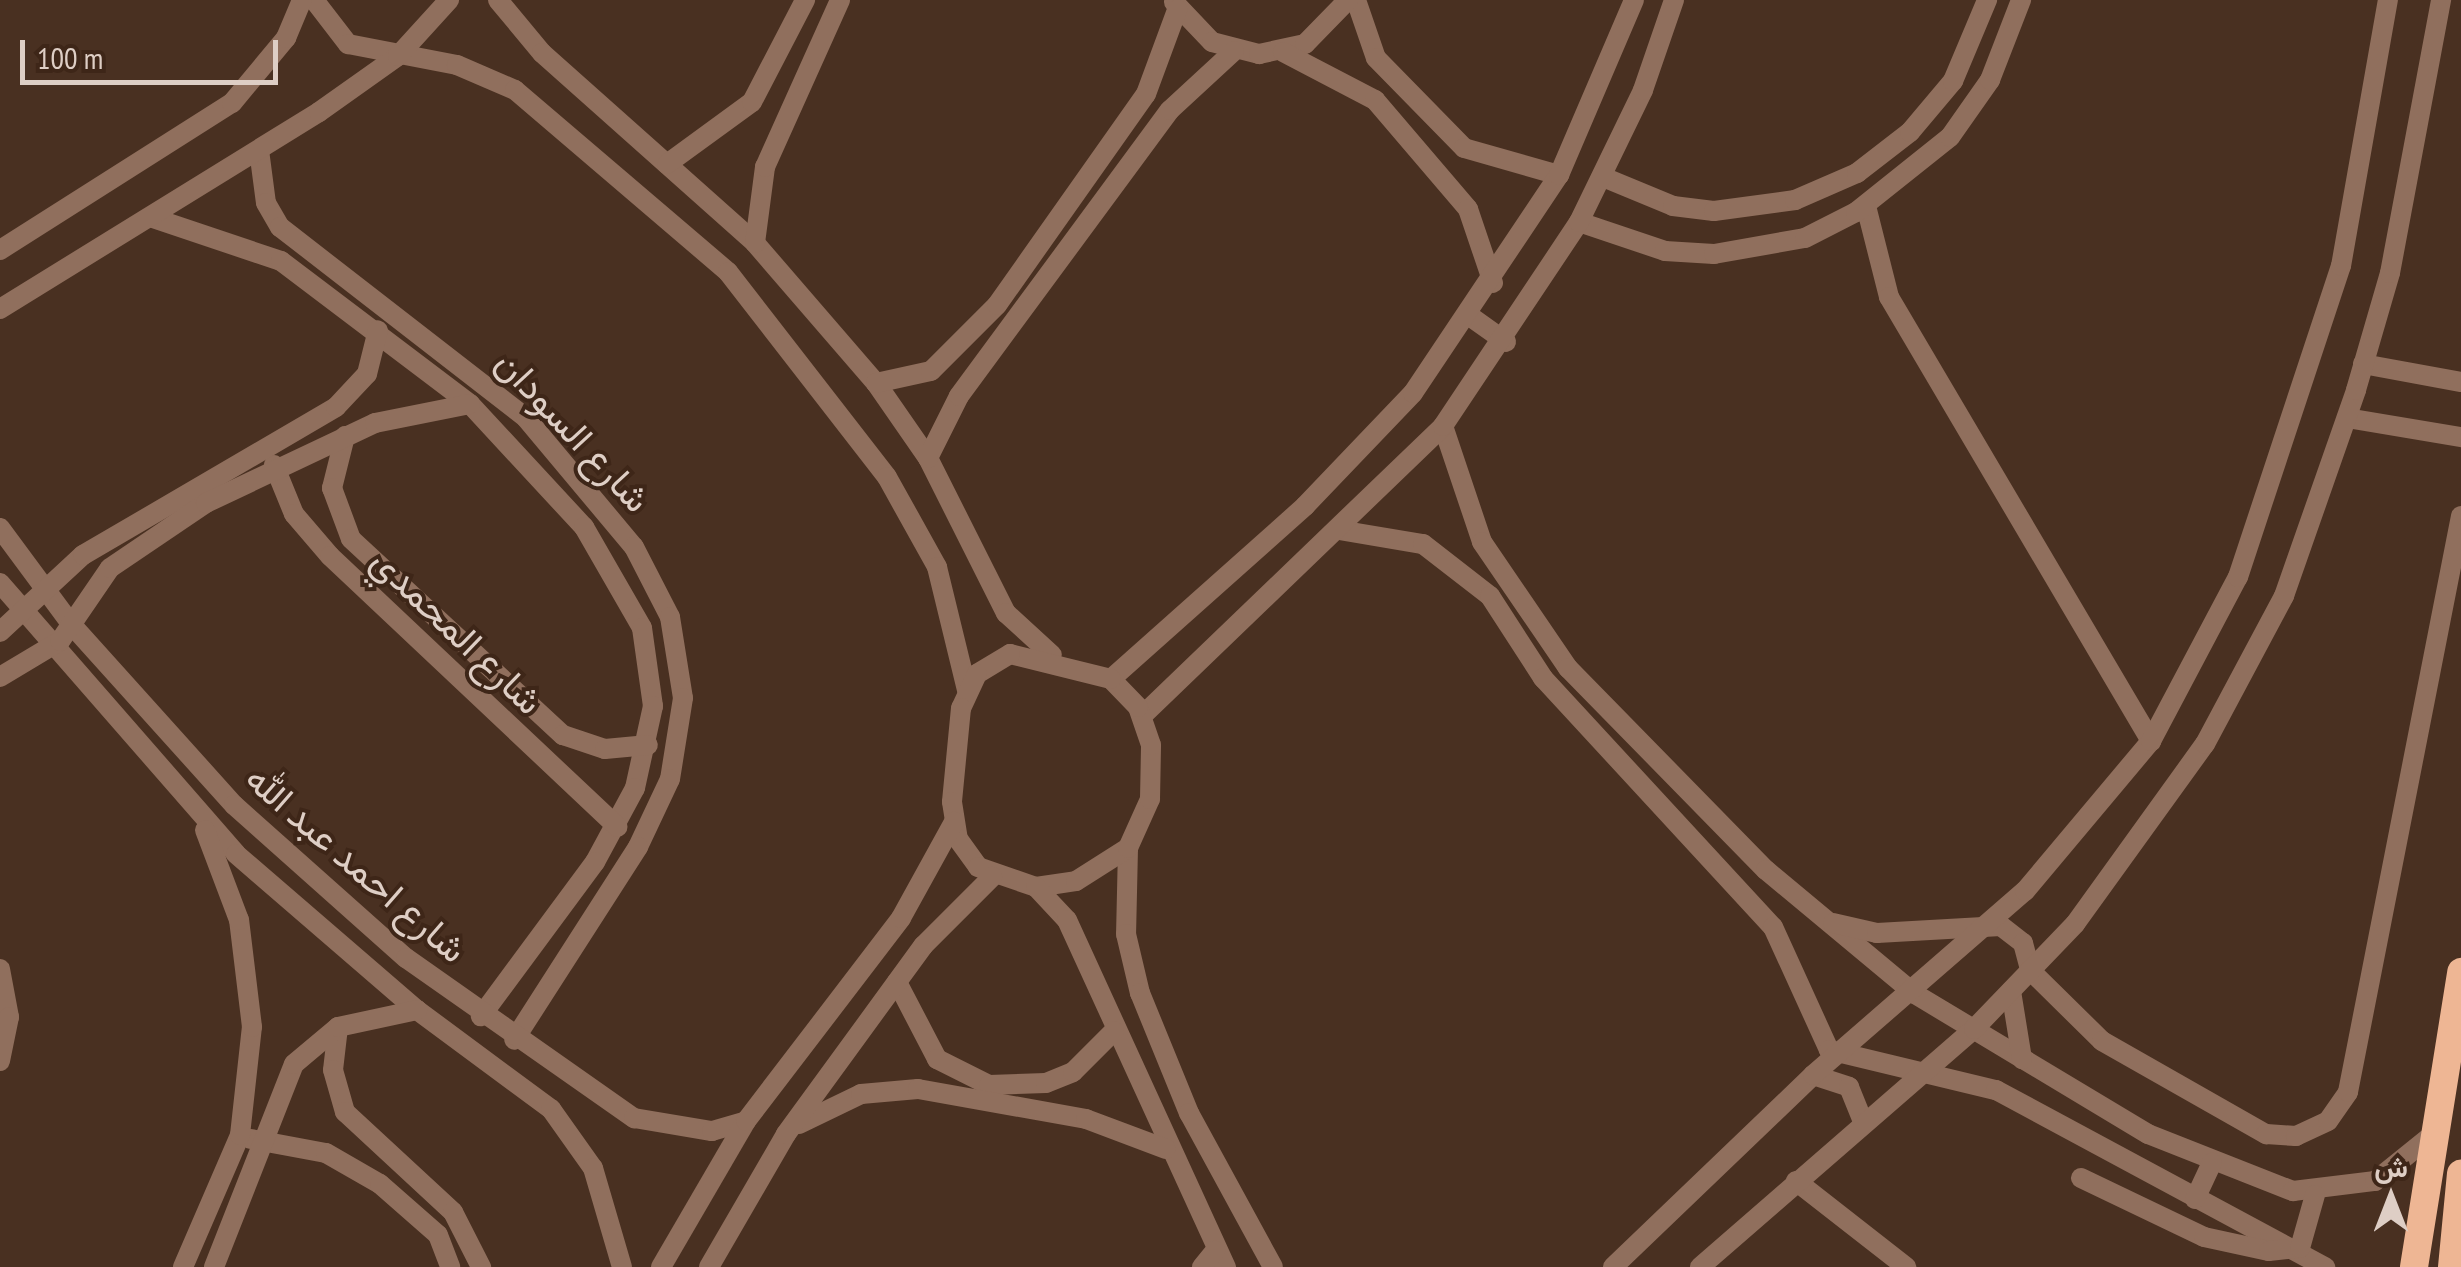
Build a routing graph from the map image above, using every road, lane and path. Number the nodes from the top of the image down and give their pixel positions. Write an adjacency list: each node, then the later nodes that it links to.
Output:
1 (302, 0): 29 (street)
2 (314, 0): 20 (street)
3 (449, 0): 20 (street)
4 (498, 0): 22 (street)
5 (804, 0): 22 (street)
6 (840, 0): 28 (street)
7 (1348, 0): 19 (street)
8 (1356, 0): 23 (street)
9 (1634, 0): 16 (street)
10 (1674, 0): 17 (street)
11 (1987, 0): 24 (street)
12 (2022, 0): 25 (street)
13 (2388, 0): 59 (street)
14 (2441, 0): 35 (street)
15 (1175, 5): 18 (street); 37 (street)
16 (1625, 30): 17 (street); 23 (street)
17 (1658, 45): 24 (street)
18 (1234, 51): 19 (street); 43 (street)
19 (1284, 52): 30 (street)
20 (398, 56): 21 (street); 57 (street)
21 (259, 150): 26 (street); 80 (street, شارع السودان)
22 (667, 164): 28 (street)
23 (1558, 176): 30 (street)
24 (1602, 177): 27 (street)
25 (1866, 206): 27 (street); 59 (street)
26 (152, 218): 31 (street); 33 (street, شارع السودان)
27 (1579, 222): 34 (street)
28 (754, 243): 37 (street)
29 (0, 250)
30 (1493, 283): 32 (street)
31 (0, 309)
32 (1472, 317): 34 (street); 56 (street)
33 (378, 330): 38 (street, شارع السودان); 49 (street)
34 (1506, 342): 40 (street)
35 (2364, 364): 36 (street); 39 (street)
36 (2461, 382)
37 (876, 383): 43 (street)
38 (470, 404): 41 (street); 60 (street, شارع السودان)
39 (2346, 418): 42 (street); 70 (street)
40 (1443, 426): 47 (street); 67 (street)
41 (345, 436): 44 (street); 60 (street, شارع المحمدي)
42 (2461, 438)
43 (928, 458): 54 (street)
44 (274, 465): 51 (street); 63 (street, شارع المحمدي)
45 (2461, 516): 70 (street)
46 (0, 528): 49 (street, شارع احمد عبد الله)
47 (1338, 530): 58 (street); 81 (street)
48 (0, 582): 50 (street, شارع احمد عبد الله)
49 (44, 586): 50 (street); 51 (street, شارع احمد عبد الله)
50 (20, 609): 52 (street); 53 (street, شارع احمد عبد الله)
51 (72, 624): 53 (street); 76 (street, شارع احمد عبد الله)
52 (0, 632)
53 (52, 647): 55 (street); 61 (street, شارع احمد عبد الله)
54 (1058, 659): 56 (street); 57 (street)
55 (0, 678)
56 (1111, 679): 58 (street)
57 (966, 690): 62 (street)
58 (1143, 715): 64 (street)
59 (2151, 741): 68 (street)
60 (648, 745): 63 (street, شارع السودان)
61 (200, 818): 75 (street, شارع احمد عبد الله); 89 (street)
62 (954, 822): 65 (street); 86 (street)
63 (618, 826): 76 (street, شارع السودان)
64 (1128, 848): 66 (street); 108 (street)
65 (992, 877): 66 (street); 72 (street)
66 (1036, 887): 79 (street)
67 (1818, 915): 68 (street); 74 (street)
68 (1992, 923): 70 (street); 74 (street)
69 (0, 969): 83 (street)
70 (2030, 970): 73 (street)
71 (2461, 972): 90 (highway)
72 (896, 982): 79 (street); 88 (street)
73 (2011, 991): 78 (street); 82 (street)
74 (1915, 994): 78 (street); 81 (street)
75 (417, 1010): 77 (street); 105 (street, شارع احمد عبد الله)
76 (482, 1016): 80 (street, شارع احمد عبد الله)
77 (338, 1027): 91 (street); 104 (street)
78 (1974, 1029): 82 (street); 84 (street)
79 (1114, 1031): 92 (street)
80 (514, 1040): 86 (street, شارع احمد عبد الله)
81 (1837, 1054): 84 (street); 85 (street)
82 (2022, 1060): 93 (street)
83 (0, 1061)
84 (1923, 1071): 87 (street); 98 (street)
85 (1813, 1075): 87 (street); 109 (street)
86 (746, 1121): 106 (street)
87 (1863, 1121): 96 (street)
88 (786, 1134): 92 (street); 107 (street)
89 (240, 1135): 91 (street); 101 (street)
90 (2428, 1139): 97 (street); 113 (highway)
91 (264, 1143): 102 (street); 103 (street)
92 (1166, 1149): 100 (street)
93 (2212, 1163): 97 (street); 98 (street)
94 (2461, 1173): 114 (highway)
95 (2080, 1178): 99 (street)
96 (1796, 1181): 110 (street); 111 (street)
97 (2315, 1195): 99 (street)
98 (2195, 1199): 99 (street)
99 (2300, 1248): 112 (street)
100 (1214, 1262)
101 (184, 1267)
102 (214, 1267)
103 (450, 1267)
104 (481, 1267)
105 (622, 1267)
106 (661, 1267)
107 (709, 1267)
108 (1273, 1267)
109 (1613, 1267)
110 (1700, 1267)
111 (1906, 1267)
112 (2326, 1267)
113 (2414, 1267)
114 (2452, 1267)

